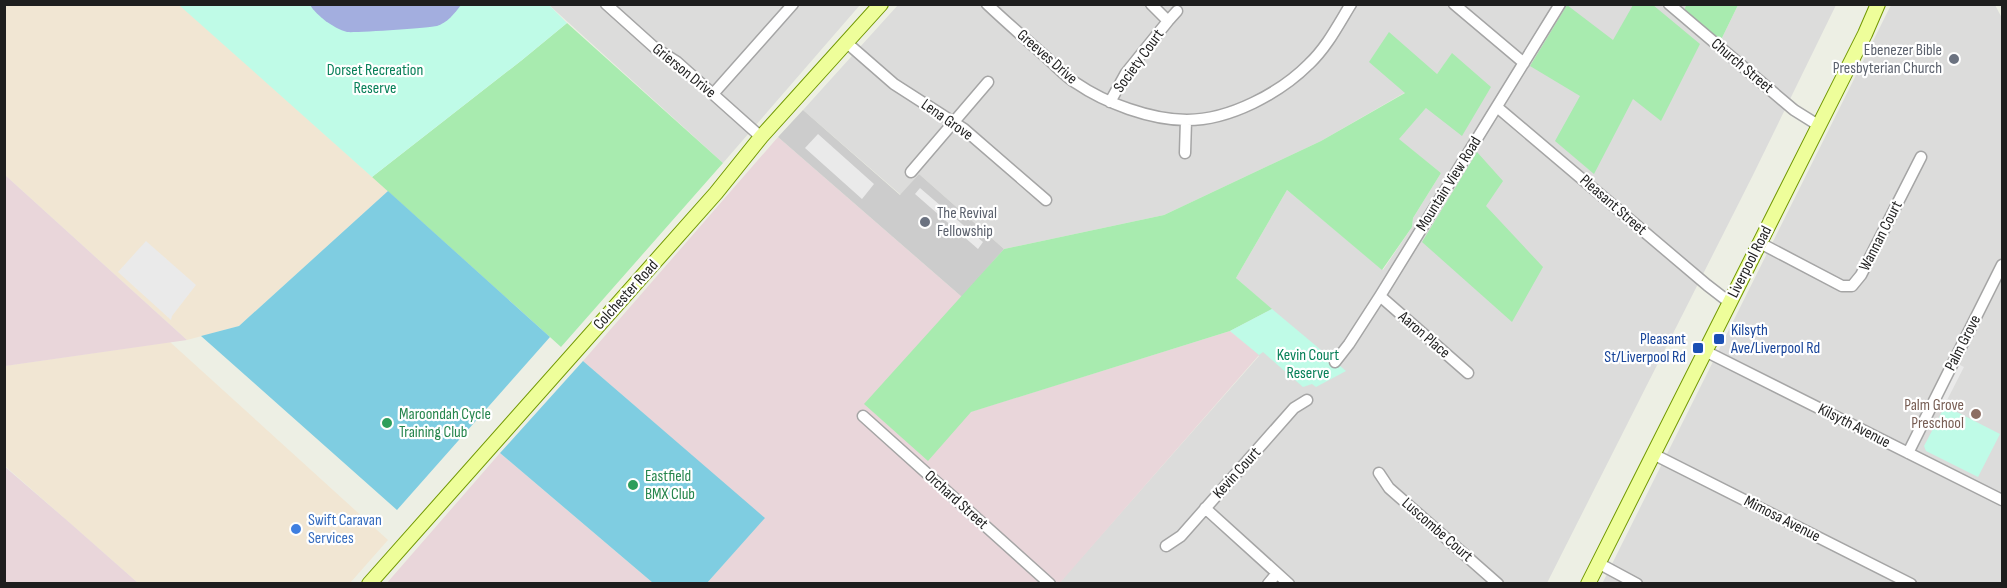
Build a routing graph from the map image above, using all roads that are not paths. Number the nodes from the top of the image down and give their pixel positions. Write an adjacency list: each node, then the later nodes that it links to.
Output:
1 (606, 4): 16 (street, Grierson Drive)
2 (793, 4): 16 (street)
3 (881, 4): 13 (main road, Colchester Road)
4 (987, 4): 17 (street, Greeves Drive)
5 (1151, 4): 12 (street, Society Court)
6 (1351, 4): 19 (street, Greeves Drive)
7 (1454, 4): 14 (street)
8 (1560, 4): 14 (street, Mountain View Road)
9 (1669, 4): 21 (street, Church Street)
10 (1878, 4): 21 (main road, Liverpool Road)
11 (1177, 11): 12 (street, Society Court)
12 (1168, 21): 17 (street, Society Court)
13 (847, 43): 20 (street, Lena Grove); 22 (main road, Colchester Road)
14 (1524, 63): 18 (street, Mountain View Road)
15 (988, 82): 20 (street)
16 (713, 94): 22 (street, Grierson Drive)
17 (1110, 102): 19 (street, Greeves Drive)
18 (1497, 107): 29 (street, Mountain View Road); 30 (street, Pleasant Street)
19 (1186, 120): 23 (street)
20 (954, 122): 25 (street); 26 (street, Lena Grove)
21 (1818, 125): 27 (main road, Liverpool Road)
22 (761, 137): 44 (main road, Colchester Road)
23 (1185, 153)
24 (1921, 157): 27 (street, Wannan Court)
25 (911, 172)
26 (1046, 200)
27 (1760, 243): 30 (main road, Liverpool Road)
28 (2002, 266): 36 (street, Palm Grove)
29 (1380, 296): 32 (street, Mountain View Road); 33 (street, Aaron Place)
30 (1729, 302): 31 (main road, Liverpool Road)
31 (1705, 351): 36 (street, Kilsyth Avenue); 37 (main road, Liverpool Road)
32 (1335, 362)
33 (1468, 373)
34 (1307, 400): 40 (street, Kevin Court)
35 (863, 416): 45 (street, Orchard Street)
36 (1908, 453): 39 (street, Kilsyth Avenue)
37 (1653, 454): 42 (main road, Liverpool Road); 51 (street, Mimosa Avenue)
38 (1379, 473): 48 (street, Luscombe Court)
39 (2002, 501)
40 (1205, 508): 41 (street, Kevin Court); 43 (street)
41 (1166, 546)
42 (1598, 563): 49 (main road, Liverpool Road); 50 (street)
43 (1277, 573): 46 (street); 47 (street)
44 (369, 584)
45 (1050, 584)
46 (1268, 584)
47 (1289, 584)
48 (1498, 584)
49 (1588, 584)
50 (1637, 584)
51 (1911, 584)

